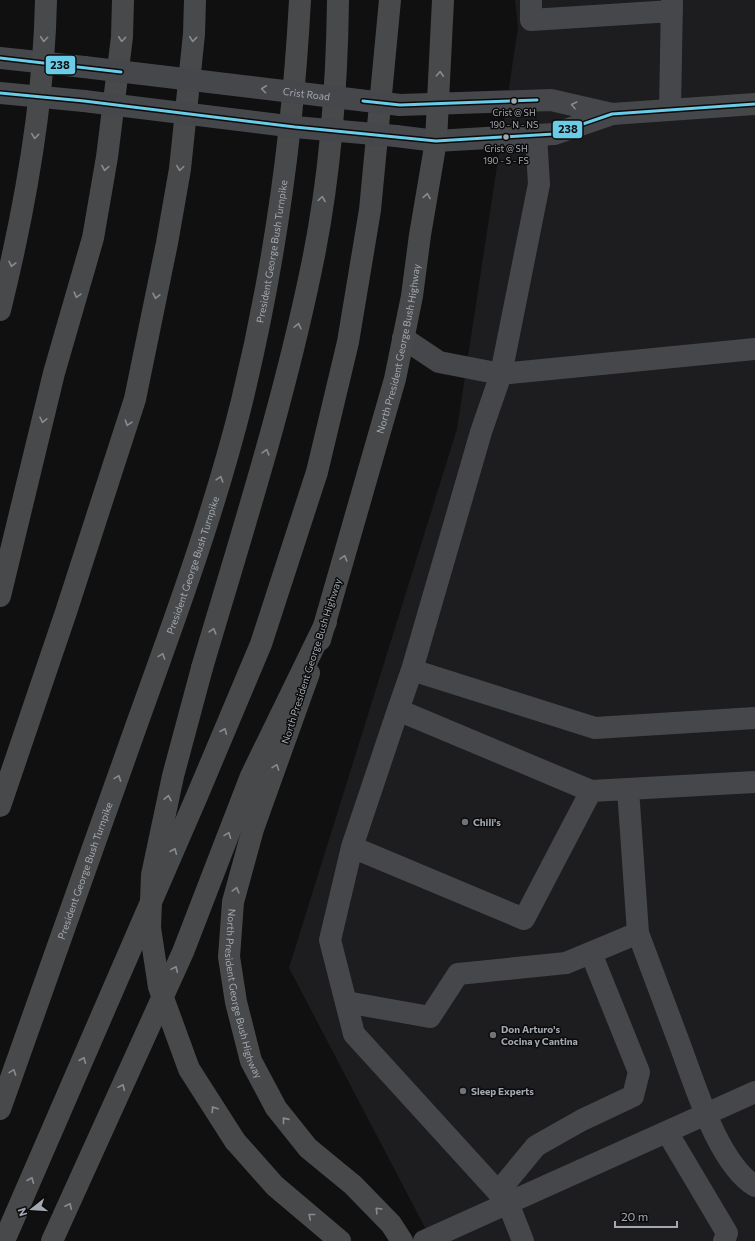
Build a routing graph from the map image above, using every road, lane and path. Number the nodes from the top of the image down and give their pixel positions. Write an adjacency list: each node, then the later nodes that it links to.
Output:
1 (46, 0): 11 (main road, one-way to 11)
2 (123, 0): 24 (highway, one-way to 24)
3 (195, 0): 32 (highway, one-way to 32)
4 (300, 0): 38 (highway, President George Bush Turnpike, one-way to 4)
5 (338, 0): 45 (highway, one-way to 5, bridge)
6 (390, 0): 43 (highway, one-way to 6)
7 (443, 0): 14 (main road, North President George Bush Highway, one-way to 7)
8 (531, 0): 9 (street)
9 (672, 5): 16 (street)
10 (0, 58): 11 (street, Crist Road)
11 (42, 61): 13 (main road); 14 (street, Crist Road, one-way to 11, bridge)
12 (0, 93): 13 (street, Crist Road)
13 (39, 98): 19 (street, Crist Road, bridge); 20 (main road, one-way to 20)
14 (438, 104): 17 (street, Crist Road, one-way to 14); 19 (main road, North President George Bush Highway)
15 (755, 104): 16 (street, Crist Road)
16 (670, 110): 17 (street, Crist Road)
17 (612, 114): 18 (street, Crist Road)
18 (536, 135): 19 (street, Crist Road); 23 (street)
19 (436, 141): 21 (main road, North President George Bush Highway, one-way to 19)
20 (0, 310)
21 (403, 338): 23 (street); 25 (main road, North President George Bush Highway, one-way to 21)
22 (755, 349): 23 (street)
23 (501, 374): 26 (street)
24 (0, 596)
25 (326, 622): 44 (highway, one-way to 25); 46 (main road, North President George Bush Highway, one-way to 25)
26 (412, 670): 27 (street); 28 (street)
27 (398, 710): 31 (street); 33 (street)
28 (755, 718)
29 (755, 782): 30 (street)
30 (628, 789): 31 (street); 34 (street)
31 (591, 791): 33 (street)
32 (0, 806)
33 (352, 847): 36 (street)
34 (638, 933): 35 (street); 39 (street)
35 (591, 953): 36 (street); 42 (street)
36 (346, 1002): 42 (street)
37 (755, 1092): 39 (street)
38 (0, 1109)
39 (706, 1114): 40 (street); 41 (street)
40 (667, 1132): 42 (street); 49 (street)
41 (755, 1186)
42 (503, 1198): 47 (street); 48 (street)
43 (4, 1241)
44 (52, 1241)
45 (340, 1241)
46 (402, 1241)
47 (424, 1241)
48 (523, 1241)
49 (724, 1241)

